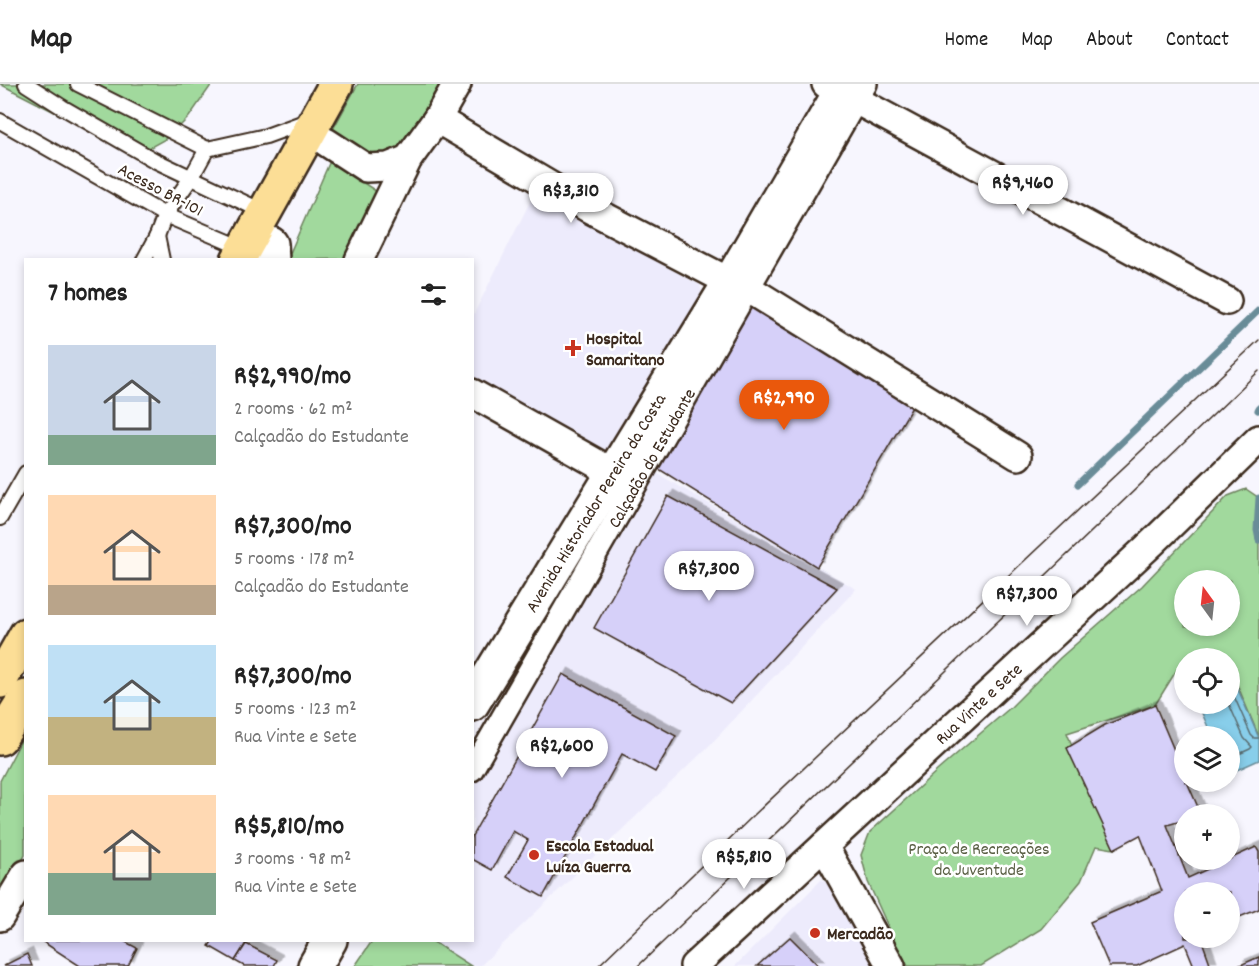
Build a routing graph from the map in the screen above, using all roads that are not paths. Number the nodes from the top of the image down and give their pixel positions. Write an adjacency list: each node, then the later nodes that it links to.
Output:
1 (26, 84): 12 (lane)
2 (78, 84): 10 (lane)
3 (336, 84): 9 (main road)
4 (358, 84): 9 (main road)
5 (457, 84): 7 (street)
6 (847, 89): 19 (street, Avenida Historiador Pereira da Costa); 20 (street)
7 (437, 120): 11 (street); 19 (street)
8 (0, 121): 13 (lane, Acesso BR-101)
9 (322, 130): 10 (lane); 11 (street); 15 (main road)
10 (207, 149): 12 (lane)
11 (408, 159): 18 (street)
12 (191, 178): 13 (lane); 15 (lane)
13 (165, 215): 14 (lane); 15 (lane, Acesso BR-101)
14 (157, 236): 16 (lane); 17 (lane)
15 (258, 248)
16 (145, 258)
17 (162, 258)
18 (360, 258)
19 (740, 285): 23 (street); 24 (street, Avenida Historiador Pereira da Costa); 32 (street, Calçadão do Estudante)
20 (1227, 301)
21 (474, 394): 24 (street)
22 (1259, 439): 33 (street, Rua Vinte e Sete)
23 (1018, 456)
24 (614, 473): 30 (street, Avenida Historiador Pereira da Costa)
25 (24, 476): 26 (lane)
26 (0, 518)
27 (24, 638): 28 (main road)
28 (0, 681)
29 (24, 700): 31 (main road)
30 (474, 701)
31 (0, 738)
32 (474, 766)
33 (824, 846): 38 (street, Rua Vinte e Sete); 39 (street)
34 (24, 877): 35 (street)
35 (2, 912)
36 (329, 942): 37 (street)
37 (315, 966)
38 (694, 966)
39 (891, 966)

